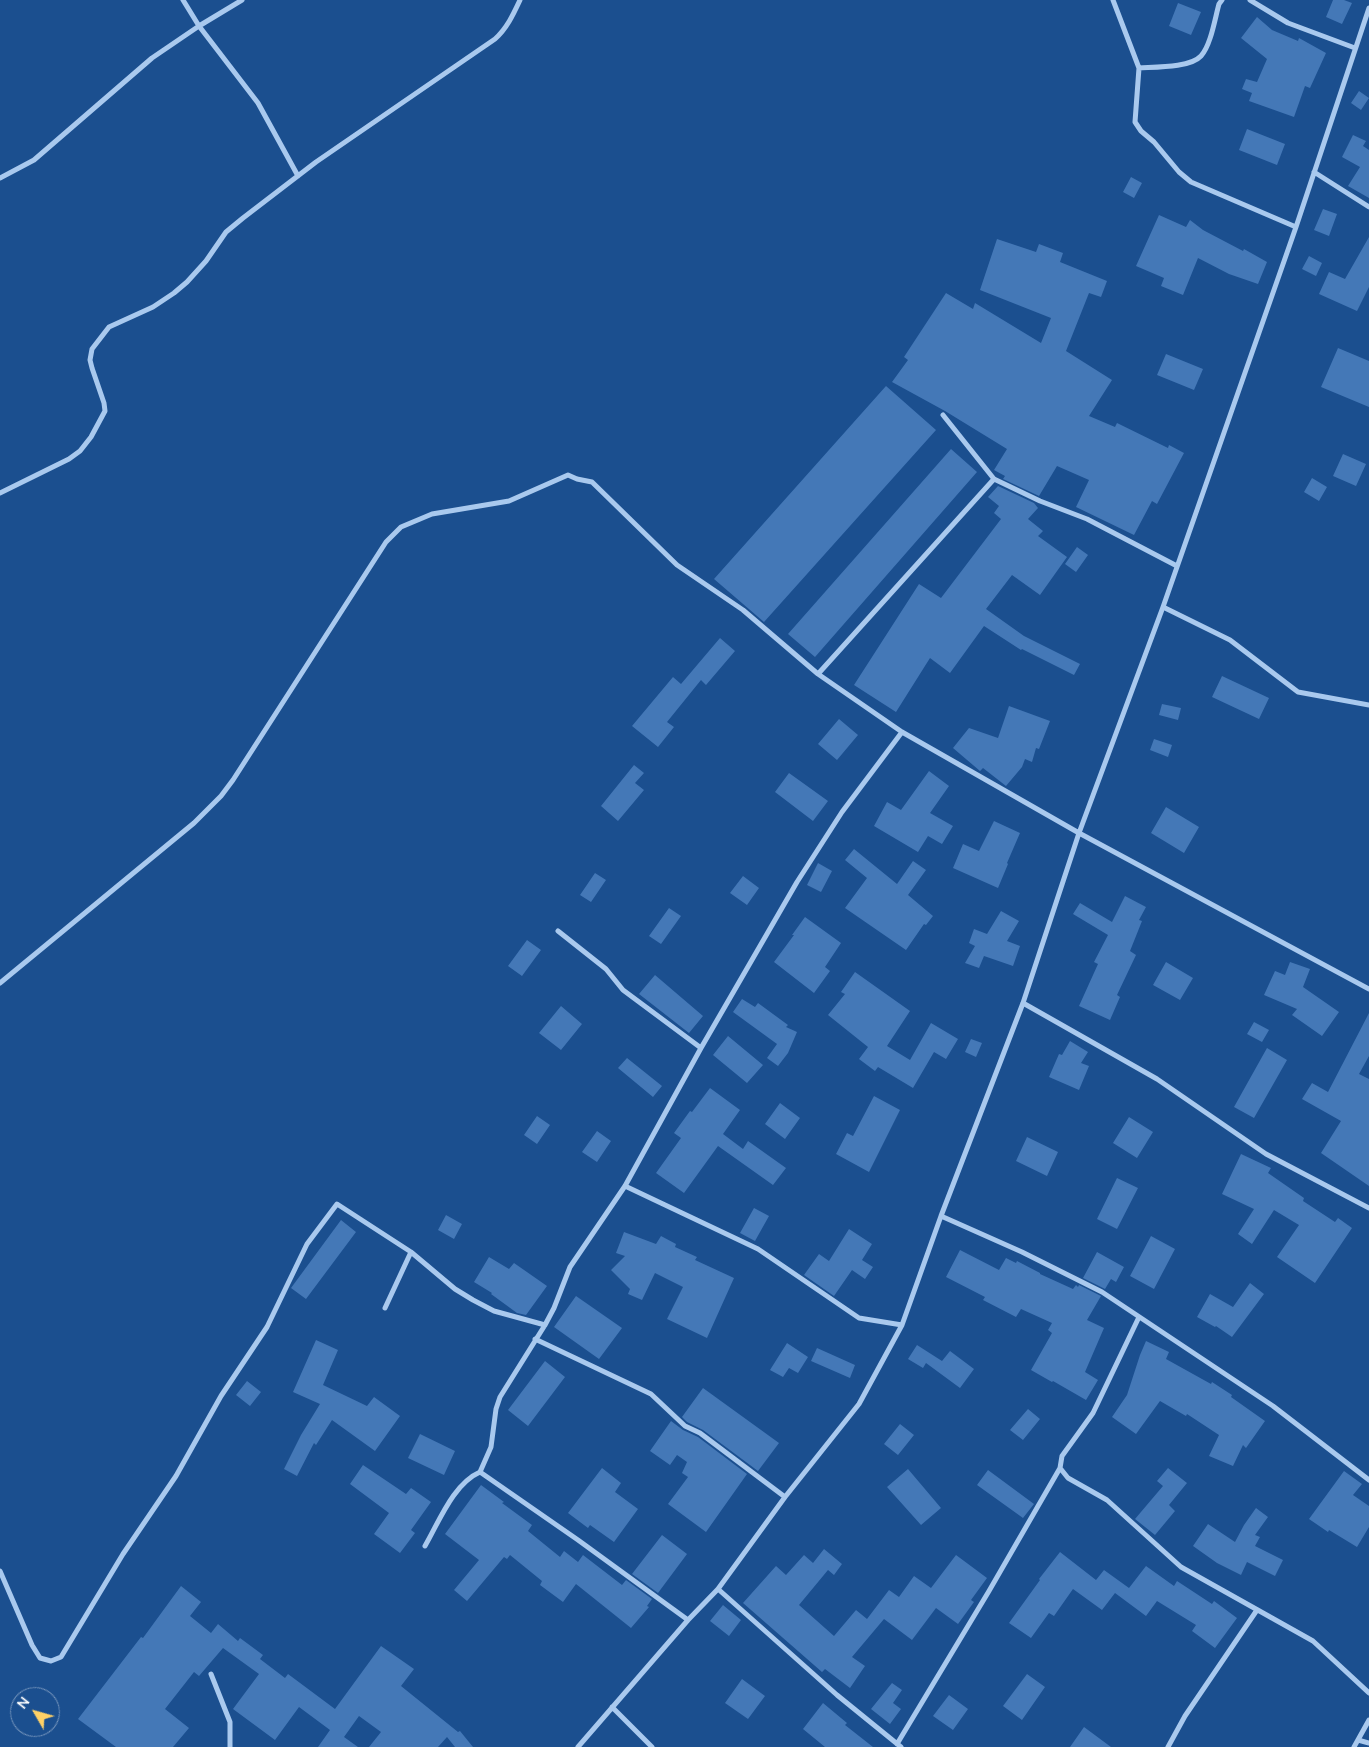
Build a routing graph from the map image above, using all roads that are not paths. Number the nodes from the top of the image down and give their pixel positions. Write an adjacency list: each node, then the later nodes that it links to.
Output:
1 (183, 0): 8 (street)
2 (242, 0): 8 (street)
3 (520, 0): 12 (street)
4 (1113, 0): 10 (street)
5 (1222, 0): 10 (street)
6 (1250, 0): 9 (street)
7 (1369, 8): 9 (street)
8 (199, 26): 12 (street); 13 (street)
9 (1355, 48): 11 (street)
10 (1139, 68): 15 (street)
11 (1314, 172): 14 (street); 15 (street)
12 (298, 176): 18 (street)
13 (0, 178)
14 (1369, 207)
15 (1296, 227): 19 (street)
16 (942, 415): 17 (street)
17 (994, 479): 19 (street); 21 (street)
18 (0, 493)
19 (1178, 566): 20 (street)
20 (1163, 607): 22 (street); 24 (street)
21 (818, 674): 23 (street); 26 (street)
22 (1369, 705)
23 (902, 732): 24 (street); 29 (street)
24 (1079, 833): 27 (street); 28 (street)
25 (558, 931): 29 (street)
26 (0, 983)
27 (1369, 989)
28 (1023, 1003): 31 (street); 32 (street)
29 (701, 1048): 30 (street)
30 (625, 1186): 36 (street); 37 (street)
31 (1369, 1208)
32 (941, 1216): 35 (street); 37 (street)
33 (411, 1252): 34 (street); 36 (street); 44 (street)
34 (385, 1308)
35 (1139, 1317): 39 (street); 41 (street)
36 (545, 1325): 38 (street)
37 (902, 1325): 42 (street)
38 (535, 1339): 40 (street); 42 (street)
39 (1060, 1468): 46 (street); 54 (street)
40 (480, 1472): 43 (street); 47 (street)
41 (1369, 1480)
42 (785, 1497): 45 (street)
43 (425, 1546)
44 (0, 1571)
45 (718, 1589): 47 (street); 54 (street)
46 (1257, 1610): 49 (street); 58 (street)
47 (688, 1620): 50 (street)
48 (211, 1674): 55 (street)
49 (1369, 1692)
50 (612, 1707): 56 (street); 57 (street)
51 (1369, 1720): 52 (street)
52 (1358, 1740): 53 (street); 59 (street)
53 (1369, 1743)
54 (899, 1746)
55 (230, 1747)
56 (578, 1747)
57 (652, 1747)
58 (1168, 1747)
59 (1354, 1747)

